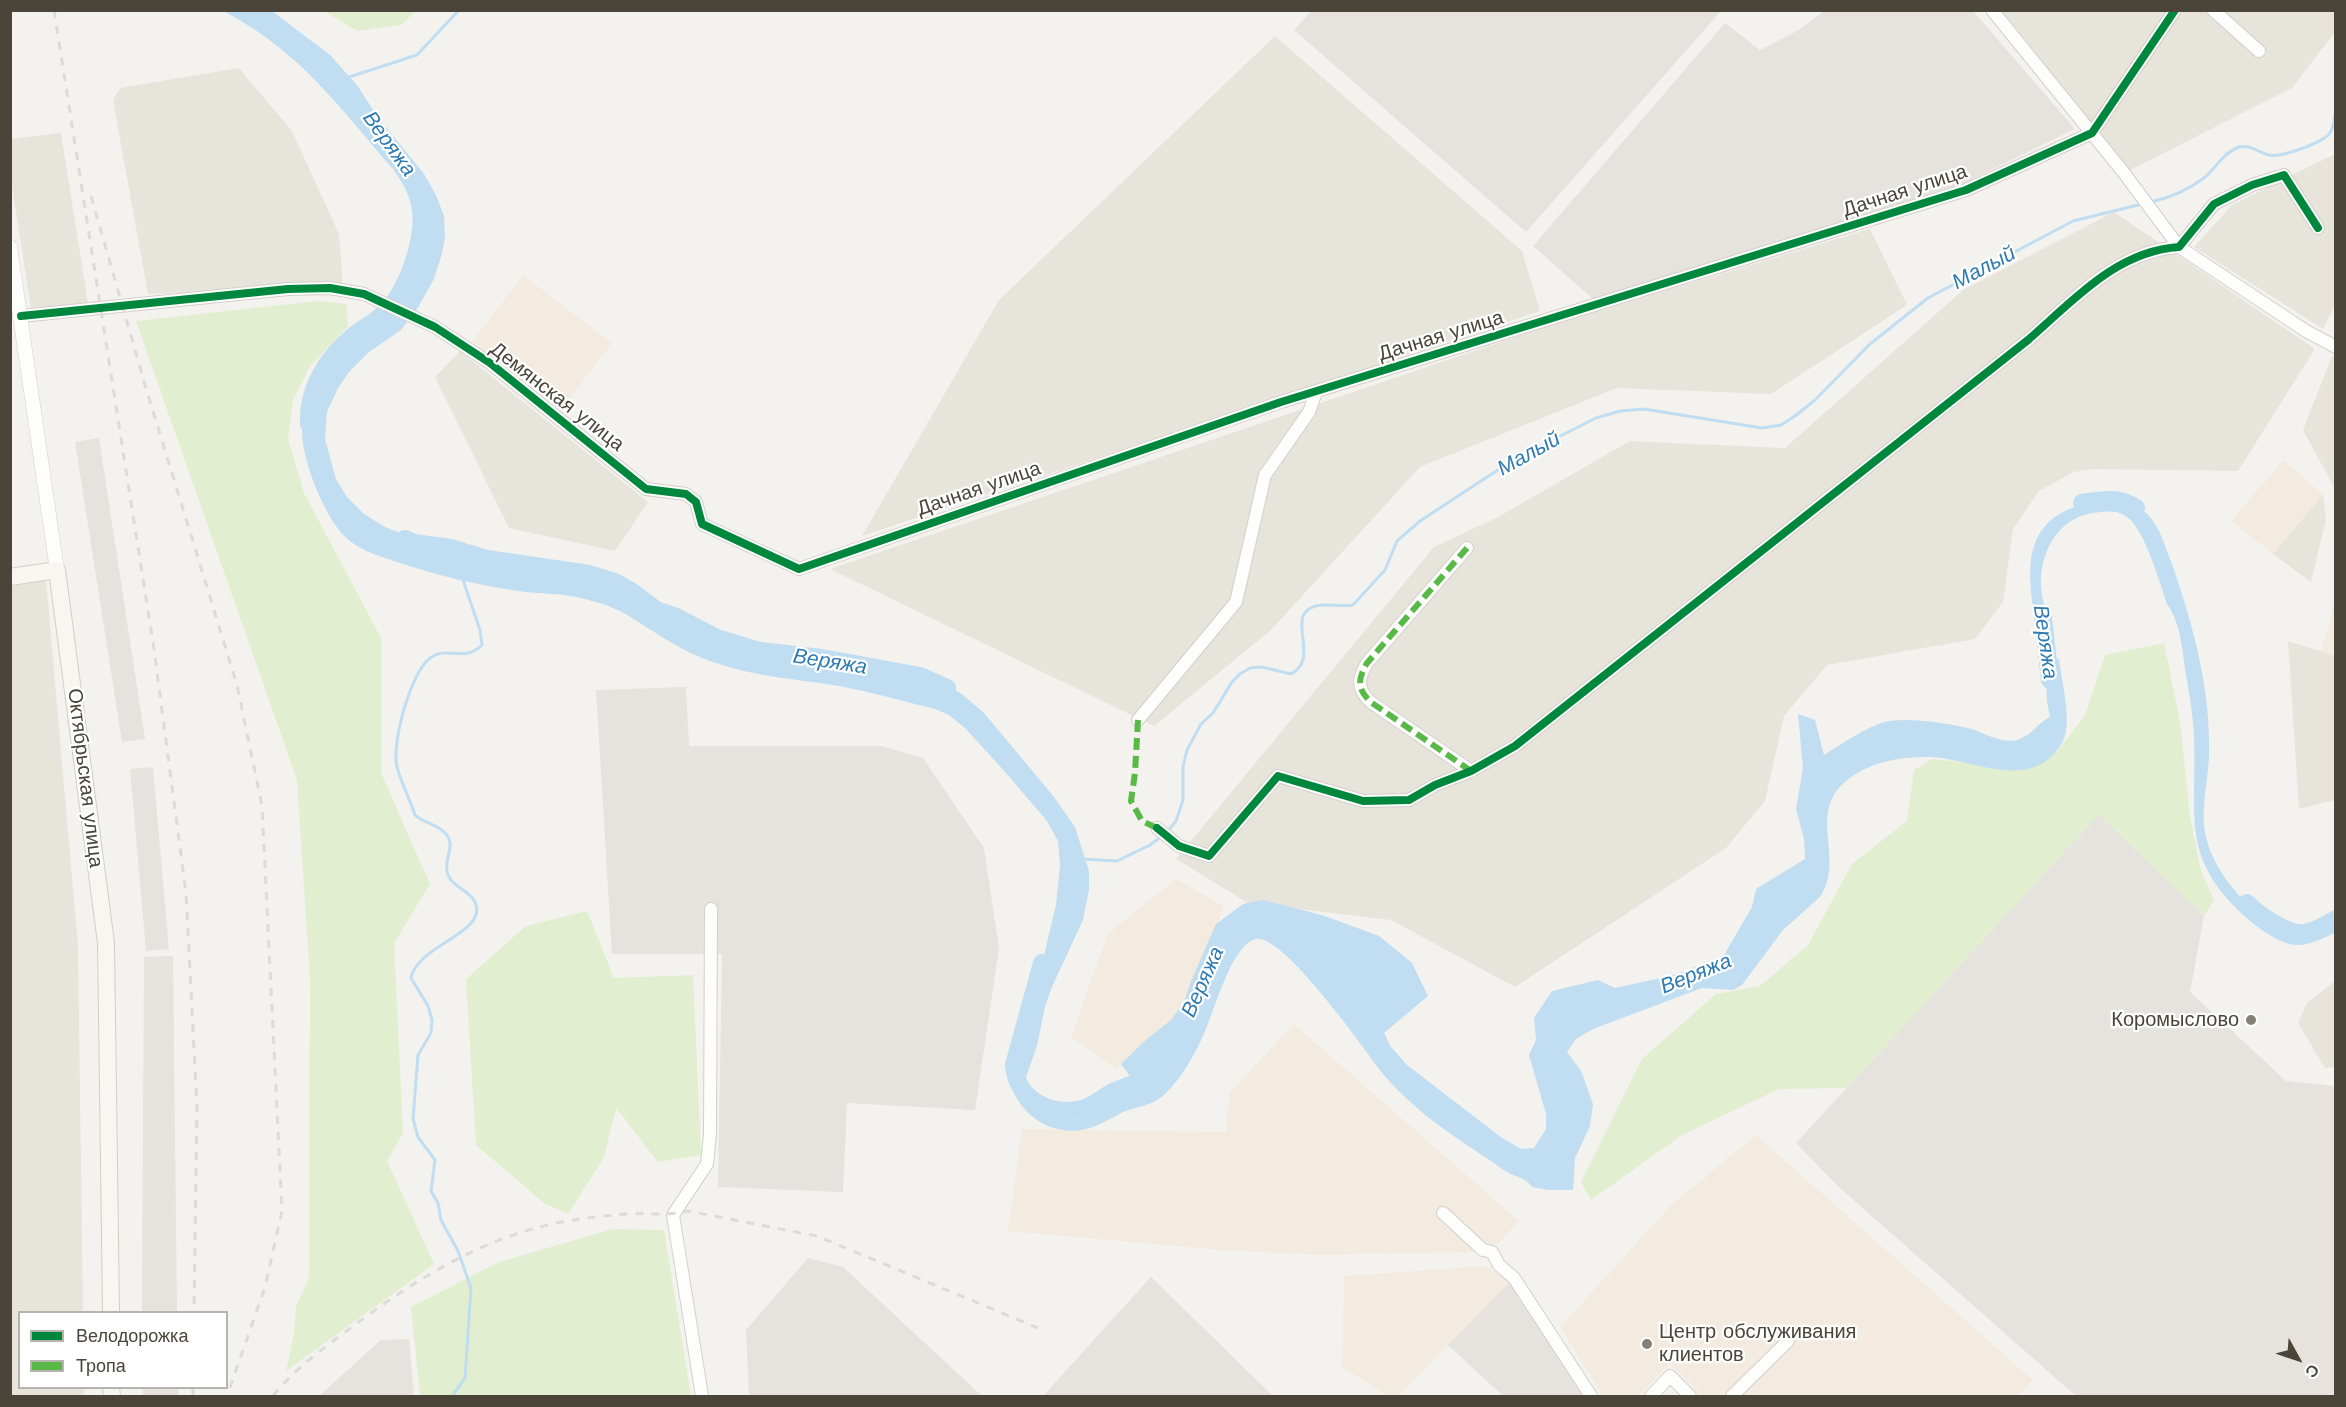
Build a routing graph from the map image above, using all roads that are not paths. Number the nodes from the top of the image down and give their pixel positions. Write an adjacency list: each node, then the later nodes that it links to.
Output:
1 (1992, 10): 5 (street)
2 (2175, 10): 5 (street)
3 (2213, 10): 4 (street)
4 (2259, 51)
5 (2092, 133): 8 (street); 11 (street, Дачная улица)
6 (2318, 228): 8 (street)
7 (10, 247): 9 (street, Октябрьская улица)
8 (2179, 248): 10 (street); 17 (street)
9 (21, 316): 13 (street, Демянская улица); 14 (street, Октябрьская улица)
10 (2336, 346)
11 (1316, 392): 13 (street, Дачная улица); 16 (street)
12 (1467, 548): 17 (street)
13 (799, 569)
14 (57, 570): 15 (main road); 21 (main road, Октябрьская улица)
15 (10, 577)
16 (1138, 720)
17 (1472, 771): 18 (street)
18 (1157, 828)
19 (711, 909): 23 (street)
20 (1443, 1213): 24 (street)
21 (111, 1311)
22 (1788, 1341): 27 (street)
23 (702, 1396)
24 (1591, 1396)
25 (1651, 1396): 26 (street)
26 (1690, 1396)
27 (1732, 1396)

